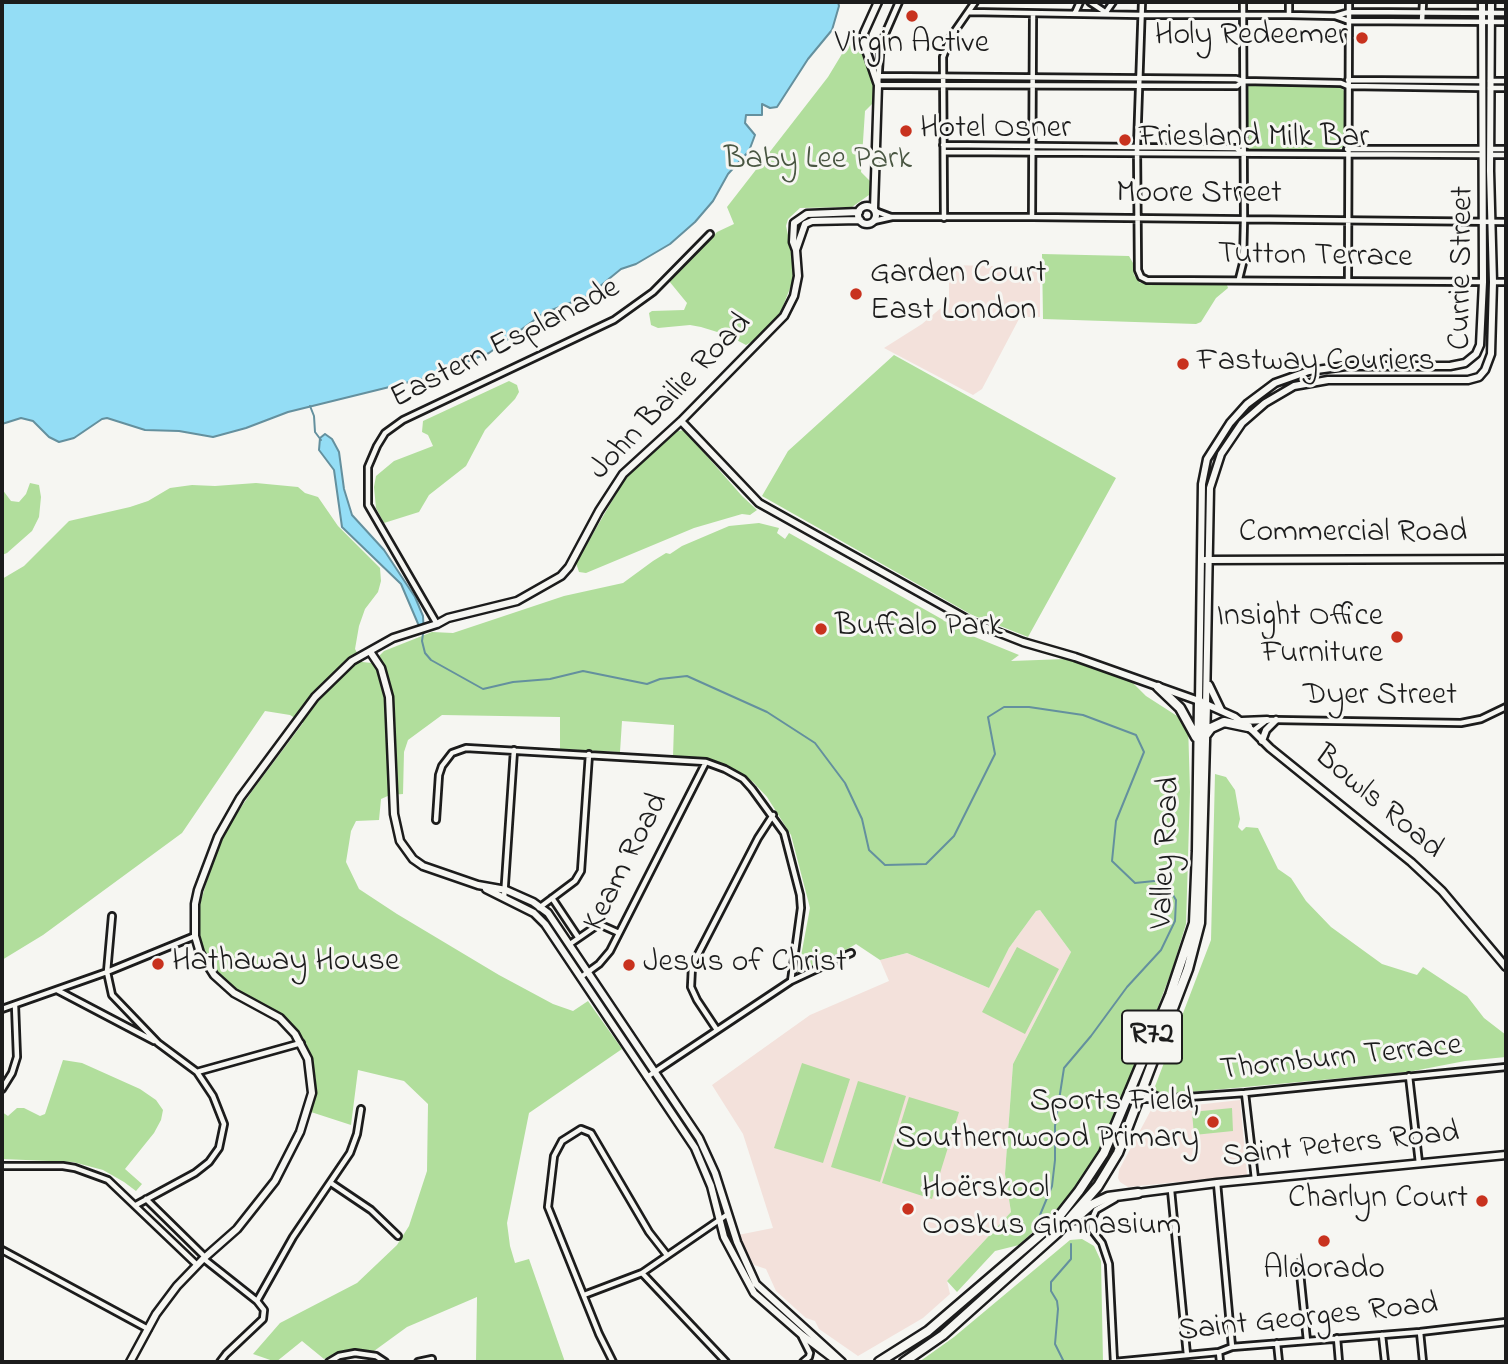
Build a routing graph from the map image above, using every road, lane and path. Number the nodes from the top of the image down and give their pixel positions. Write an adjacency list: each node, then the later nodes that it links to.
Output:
1 (878, 2): 40 (street)
2 (899, 2): 32 (street)
3 (975, 2): 15 (street)
4 (1080, 2): 19 (street)
5 (1090, 2): 22 (street)
6 (1114, 2): 22 (street)
7 (1142, 2): 23 (street)
8 (1243, 2): 24 (street)
9 (1289, 2): 25 (street)
10 (1349, 2): 16 (street)
11 (1423, 2): 14 (street)
12 (1482, 2): 17 (street, Currie Street / R72)
13 (1491, 2): 18 (street, Currie Street / R72)
14 (1422, 11): 16 (street); 17 (street); 28 (street)
15 (969, 12): 21 (street); 33 (street)
16 (1349, 12): 26 (street); 27 (street)
17 (1482, 12): 18 (street); 29 (street, Currie Street / R72)
18 (1491, 12): 20 (street); 30 (street, Currie Street / R72)
19 (1075, 13): 21 (street); 22 (street)
20 (1506, 13)
21 (1033, 14): 34 (street)
22 (1107, 14): 23 (street)
23 (1141, 15): 24 (street); 35 (street)
24 (1243, 15): 25 (street); 36 (street)
25 (1289, 15): 26 (street)
26 (1335, 16): 27 (street)
27 (1349, 20): 28 (street); 38 (street)
28 (1422, 21): 29 (street)
29 (1482, 22): 30 (street); 43 (street, Currie Street / R72)
30 (1491, 22): 31 (street); 39 (street, Currie Street / R72)
31 (1506, 22)
32 (878, 76): 33 (street); 40 (street)
33 (942, 76): 34 (street); 41 (street)
34 (1032, 78): 35 (street); 42 (street)
35 (1139, 78): 36 (street); 44 (street)
36 (1243, 81): 38 (street); 44 (street); 55 (street)
37 (1506, 81): 39 (street)
38 (1349, 83): 43 (street); 49 (street)
39 (1490, 84): 45 (street); 53 (street, Currie Street / R72)
40 (878, 85): 41 (street); 60 (street)
41 (943, 85): 42 (street); 46 (street)
42 (1032, 85): 44 (street); 47 (street)
43 (1481, 85): 52 (street, Currie Street / R72)
44 (1138, 87): 48 (street)
45 (1506, 88)
46 (943, 145): 47 (street); 51 (street)
47 (1033, 146): 48 (street); 54 (street)
48 (1137, 147): 55 (street); 57 (street)
49 (1349, 148): 52 (street); 56 (street); 58 (street)
50 (1506, 149): 53 (street)
51 (944, 152): 54 (street); 65 (street)
52 (1481, 152): 58 (street); 71 (street, Currie Street / R72)
53 (1490, 152): 59 (street); 71 (street, Currie Street / R72)
54 (1033, 153): 57 (street); 63 (street)
55 (1243, 153): 56 (street); 57 (street); 69 (street)
56 (1340, 153): 58 (street)
57 (1137, 154): 66 (street)
58 (1349, 155): 67 (street)
59 (1506, 155)
60 (875, 188): 61 (street); 62 (street)
61 (861, 209): 62 (street); 68 (street); 74 (street, John Bailie Road)
62 (875, 210): 64 (street, Moore Street); 70 (street)
63 (1032, 217): 65 (street, Moore Street); 66 (street, Moore Street)
64 (892, 218): 65 (street, Moore Street); 70 (street, Moore Street)
65 (944, 218)
66 (1138, 219): 69 (street, Moore Street); 75 (street, Tutton Terrace)
67 (1349, 219): 69 (street, Moore Street); 71 (street, Moore Street); 76 (street)
68 (860, 220): 70 (street); 74 (street)
69 (1244, 220): 75 (street)
70 (874, 221)
71 (1486, 222): 72 (street, Moore Street); 77 (street, Currie Street / R72); 78 (street, Currie Street / R72)
72 (1506, 222)
73 (710, 234): 83 (street, Eastern Esplanade)
74 (796, 250): 80 (street, John Bailie Road)
75 (1239, 279): 76 (street, Tutton Terrace)
76 (1348, 281): 77 (street, Tutton Terrace)
77 (1483, 282): 82 (street, Currie Street / R72)
78 (1493, 282): 79 (street); 82 (street, Currie Street / R72)
79 (1506, 282)
80 (681, 421): 83 (street, John Bailie Road); 86 (street, Bowls Road)
81 (1506, 559): 82 (street, Commercial Road)
82 (1204, 560): 85 (street, R72); 87 (street, R72)
83 (433, 625): 84 (street, John Bailie Road)
84 (371, 653): 102 (street); 108 (street, John Bailie Road)
85 (1207, 680): 87 (street, R72); 89 (street)
86 (1158, 687): 87 (street, Bowls Road); 96 (highway)
87 (1203, 703): 89 (street, Bowls Road); 94 (highway, Valley Road / R72); 96 (highway, Valley Road / R72)
88 (1506, 707): 91 (street, Dyer Street)
89 (1221, 710): 92 (street, Bowls Road)
90 (1267, 720): 91 (street, Dyer Street); 92 (street); 93 (street, Dyer Street)
91 (1276, 720): 95 (street)
92 (1240, 721): 93 (street, Bowls Road)
93 (1251, 729): 94 (highway); 95 (street, Bowls Road)
94 (1205, 736): 128 (highway, Valley Road / R72)
95 (1262, 741): 112 (street, Bowls Road)
96 (1198, 743): 134 (highway, Valley Road / R72)
97 (514, 750): 98 (street); 101 (street); 102 (street)
98 (589, 754): 99 (street); 103 (street)
99 (706, 762): 100 (street); 107 (street, Keam Road)
100 (773, 815): 116 (street); 120 (street)
101 (436, 820)
102 (505, 894): 104 (street); 105 (street)
103 (552, 898): 104 (street); 109 (street)
104 (541, 907): 105 (street); 110 (street)
105 (534, 913): 115 (street)
106 (112, 916): 113 (street)
107 (619, 933): 109 (street); 114 (street, Keam Road)
108 (195, 936): 113 (street); 122 (street, John Bailie Road)
109 (579, 937): 110 (street)
110 (570, 944): 114 (street)
111 (851, 953): 116 (street)
112 (1506, 967)
113 (107, 972): 117 (street); 121 (street)
114 (589, 972): 115 (street, Keam Road); 124 (street)
115 (581, 977): 127 (street)
116 (791, 981): 120 (street)
117 (57, 990): 118 (street); 121 (street)
118 (15, 1005): 119 (street); 129 (street)
119 (2, 1009)
120 (717, 1030): 124 (street)
121 (158, 1043): 125 (street)
122 (301, 1044): 125 (street); 151 (street, John Bailie Road)
123 (1506, 1067): 126 (street, Thornburn Terrace)
124 (655, 1071): 127 (street); 145 (street)
125 (197, 1072): 143 (street)
126 (1409, 1076): 130 (street, Thornburn Terrace); 136 (street)
127 (647, 1077): 146 (street)
128 (1144, 1085): 131 (highway, Valley Road / R72); 132 (highway)
129 (2, 1089)
130 (1245, 1093): 132 (street, Thornburn Terrace); 138 (street)
131 (1139, 1099): 132 (street, Thornburn Terrace); 134 (highway); 147 (highway, Valley Road / R72)
132 (1159, 1099)
133 (361, 1110): 139 (street)
134 (1109, 1140): 180 (highway, Valley Road / R72)
135 (1506, 1155): 136 (street, Saint Peters Road)
136 (1419, 1163): 138 (street, Saint Peters Road)
137 (2, 1166): 144 (street)
138 (1255, 1180): 140 (street, Saint Peters Road)
139 (331, 1183): 148 (street); 157 (street)
140 (1217, 1183): 141 (street, Saint Peters Road); 166 (street)
141 (1171, 1190): 142 (street, Saint Peters Road); 168 (street)
142 (1138, 1193): 147 (highway); 182 (street)
143 (146, 1199): 144 (street); 151 (street)
144 (136, 1205): 153 (street)
145 (728, 1214): 146 (street); 155 (street)
146 (719, 1220): 150 (street); 155 (street)
147 (1057, 1233): 181 (highway, Valley Road / R72)
148 (398, 1236)
149 (2, 1250): 159 (street)
150 (667, 1255): 154 (street); 156 (street)
151 (204, 1258): 153 (street, John Bailie Road); 157 (street)
152 (1299, 1263): 164 (street)
153 (197, 1265): 159 (street, John Bailie Road)
154 (642, 1273): 156 (street); 177 (street)
155 (748, 1276): 161 (street)
156 (583, 1295): 176 (street)
157 (257, 1301): 172 (street)
158 (1506, 1322): 160 (street, Saint Georges Road)
159 (148, 1329): 171 (street, John Bailie Road)
160 (1420, 1332): 162 (street, Saint Georges Road); 187 (street)
161 (805, 1333): 178 (street); 179 (street); 179 (street)
162 (1382, 1335): 163 (street, Saint Georges Road); 186 (street)
163 (1337, 1338): 164 (street, Saint Georges Road); 185 (street)
164 (1307, 1341): 165 (street, Saint Georges Road)
165 (1278, 1343): 166 (street, Saint Georges Road); 184 (street)
166 (1232, 1347): 167 (street, Saint Georges Road)
167 (1219, 1352): 168 (street, Saint Georges Road); 183 (street)
168 (1187, 1355): 170 (street, Saint Georges Road)
169 (432, 1359): 175 (street)
170 (1152, 1360): 182 (street, Saint Georges Road)
171 (130, 1362)
172 (220, 1362)
173 (329, 1362): 174 (street)
174 (385, 1362)
175 (418, 1362)
176 (613, 1362)
177 (726, 1362)
178 (803, 1362)
179 (841, 1362)
180 (879, 1362)
181 (904, 1362)
182 (1114, 1362)
183 (1220, 1362)
184 (1279, 1362)
185 (1339, 1362)
186 (1385, 1362)
187 (1423, 1362)

